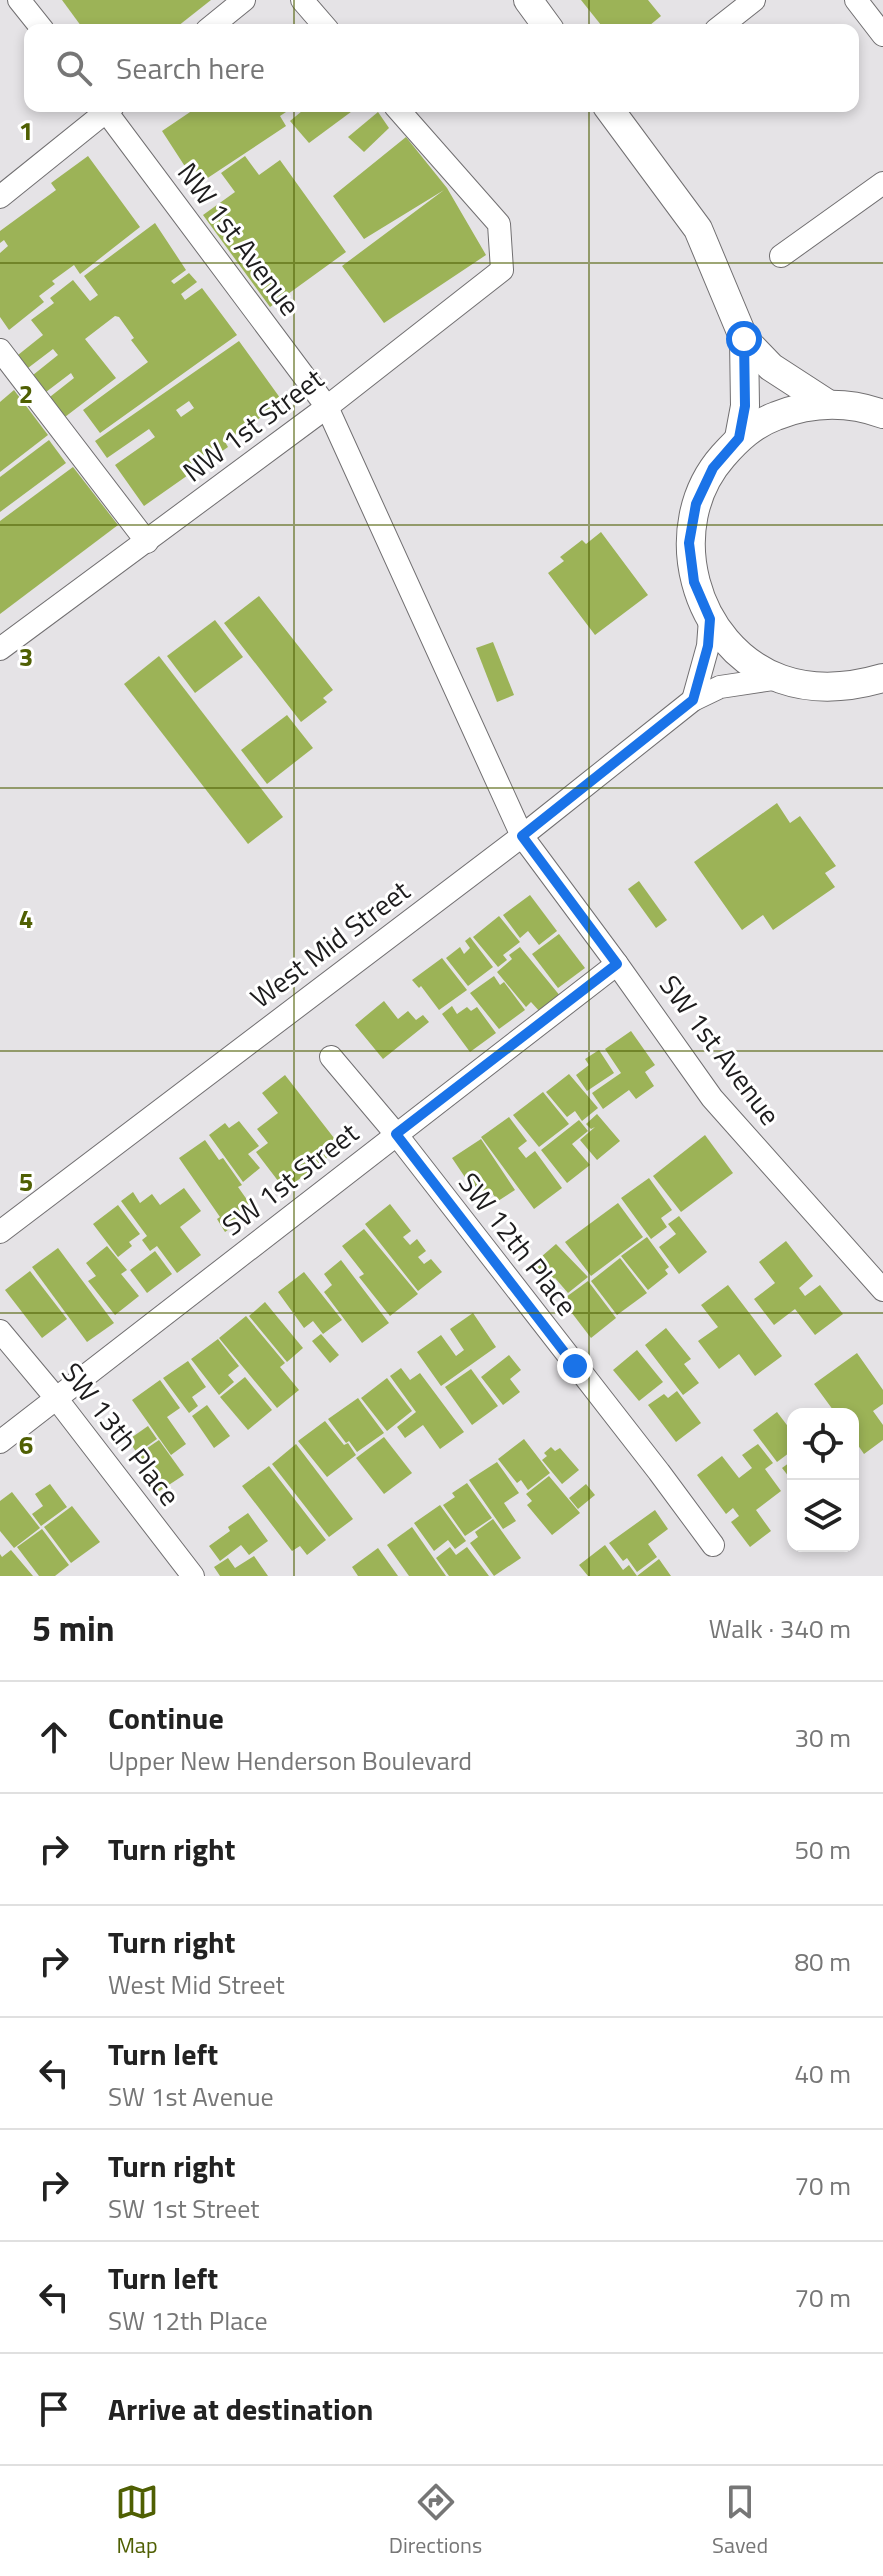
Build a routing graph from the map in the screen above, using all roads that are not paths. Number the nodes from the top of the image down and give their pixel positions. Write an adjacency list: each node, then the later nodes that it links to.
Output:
1 (19, 0): 7 (street)
2 (244, 0): 8 (street)
3 (302, 0): 9 (street)
4 (528, 0): 10 (street)
5 (754, 0): 11 (street)
6 (856, 0): 12 (street)
7 (38, 24)
8 (214, 24)
9 (323, 24)
10 (546, 24)
11 (724, 24)
12 (883, 35)
13 (102, 112): 18 (street)
14 (110, 112): 23 (street, NW 1st Avenue)
15 (400, 112): 23 (street, NW 1st Street)
16 (611, 112): 20 (street)
17 (883, 183): 19 (street)
18 (0, 197)
19 (781, 256)
20 (744, 339): 22 (street); 25 (street)
21 (0, 350): 26 (street)
22 (828, 404): 24 (street); 25 (street)
23 (327, 407): 26 (street, NW 1st Street); 32 (street, NW 1st Avenue)
24 (883, 414)
25 (739, 438): 27 (street)
26 (147, 542): 28 (street, NW 1st Street)
27 (710, 619): 29 (street); 31 (street)
28 (0, 649)
29 (780, 678): 30 (street); 31 (street, West Mid Street)
30 (883, 678)
31 (693, 700): 32 (street, West Mid Street)
32 (522, 836): 33 (street, SW 1st Avenue); 36 (street, West Mid Street)
33 (617, 964): 35 (street, SW 1st Street); 37 (street, SW 1st Avenue)
34 (331, 1057): 35 (street, SW 12th Place)
35 (396, 1134): 39 (street, SW 1st Street); 41 (street, SW 12th Place)
36 (0, 1232)
37 (883, 1290)
38 (0, 1331): 39 (street, SW 13th Place)
39 (56, 1398): 40 (street, SW 1st Street); 42 (street, SW 13th Place)
40 (0, 1442)
41 (713, 1545)
42 (193, 1576)

